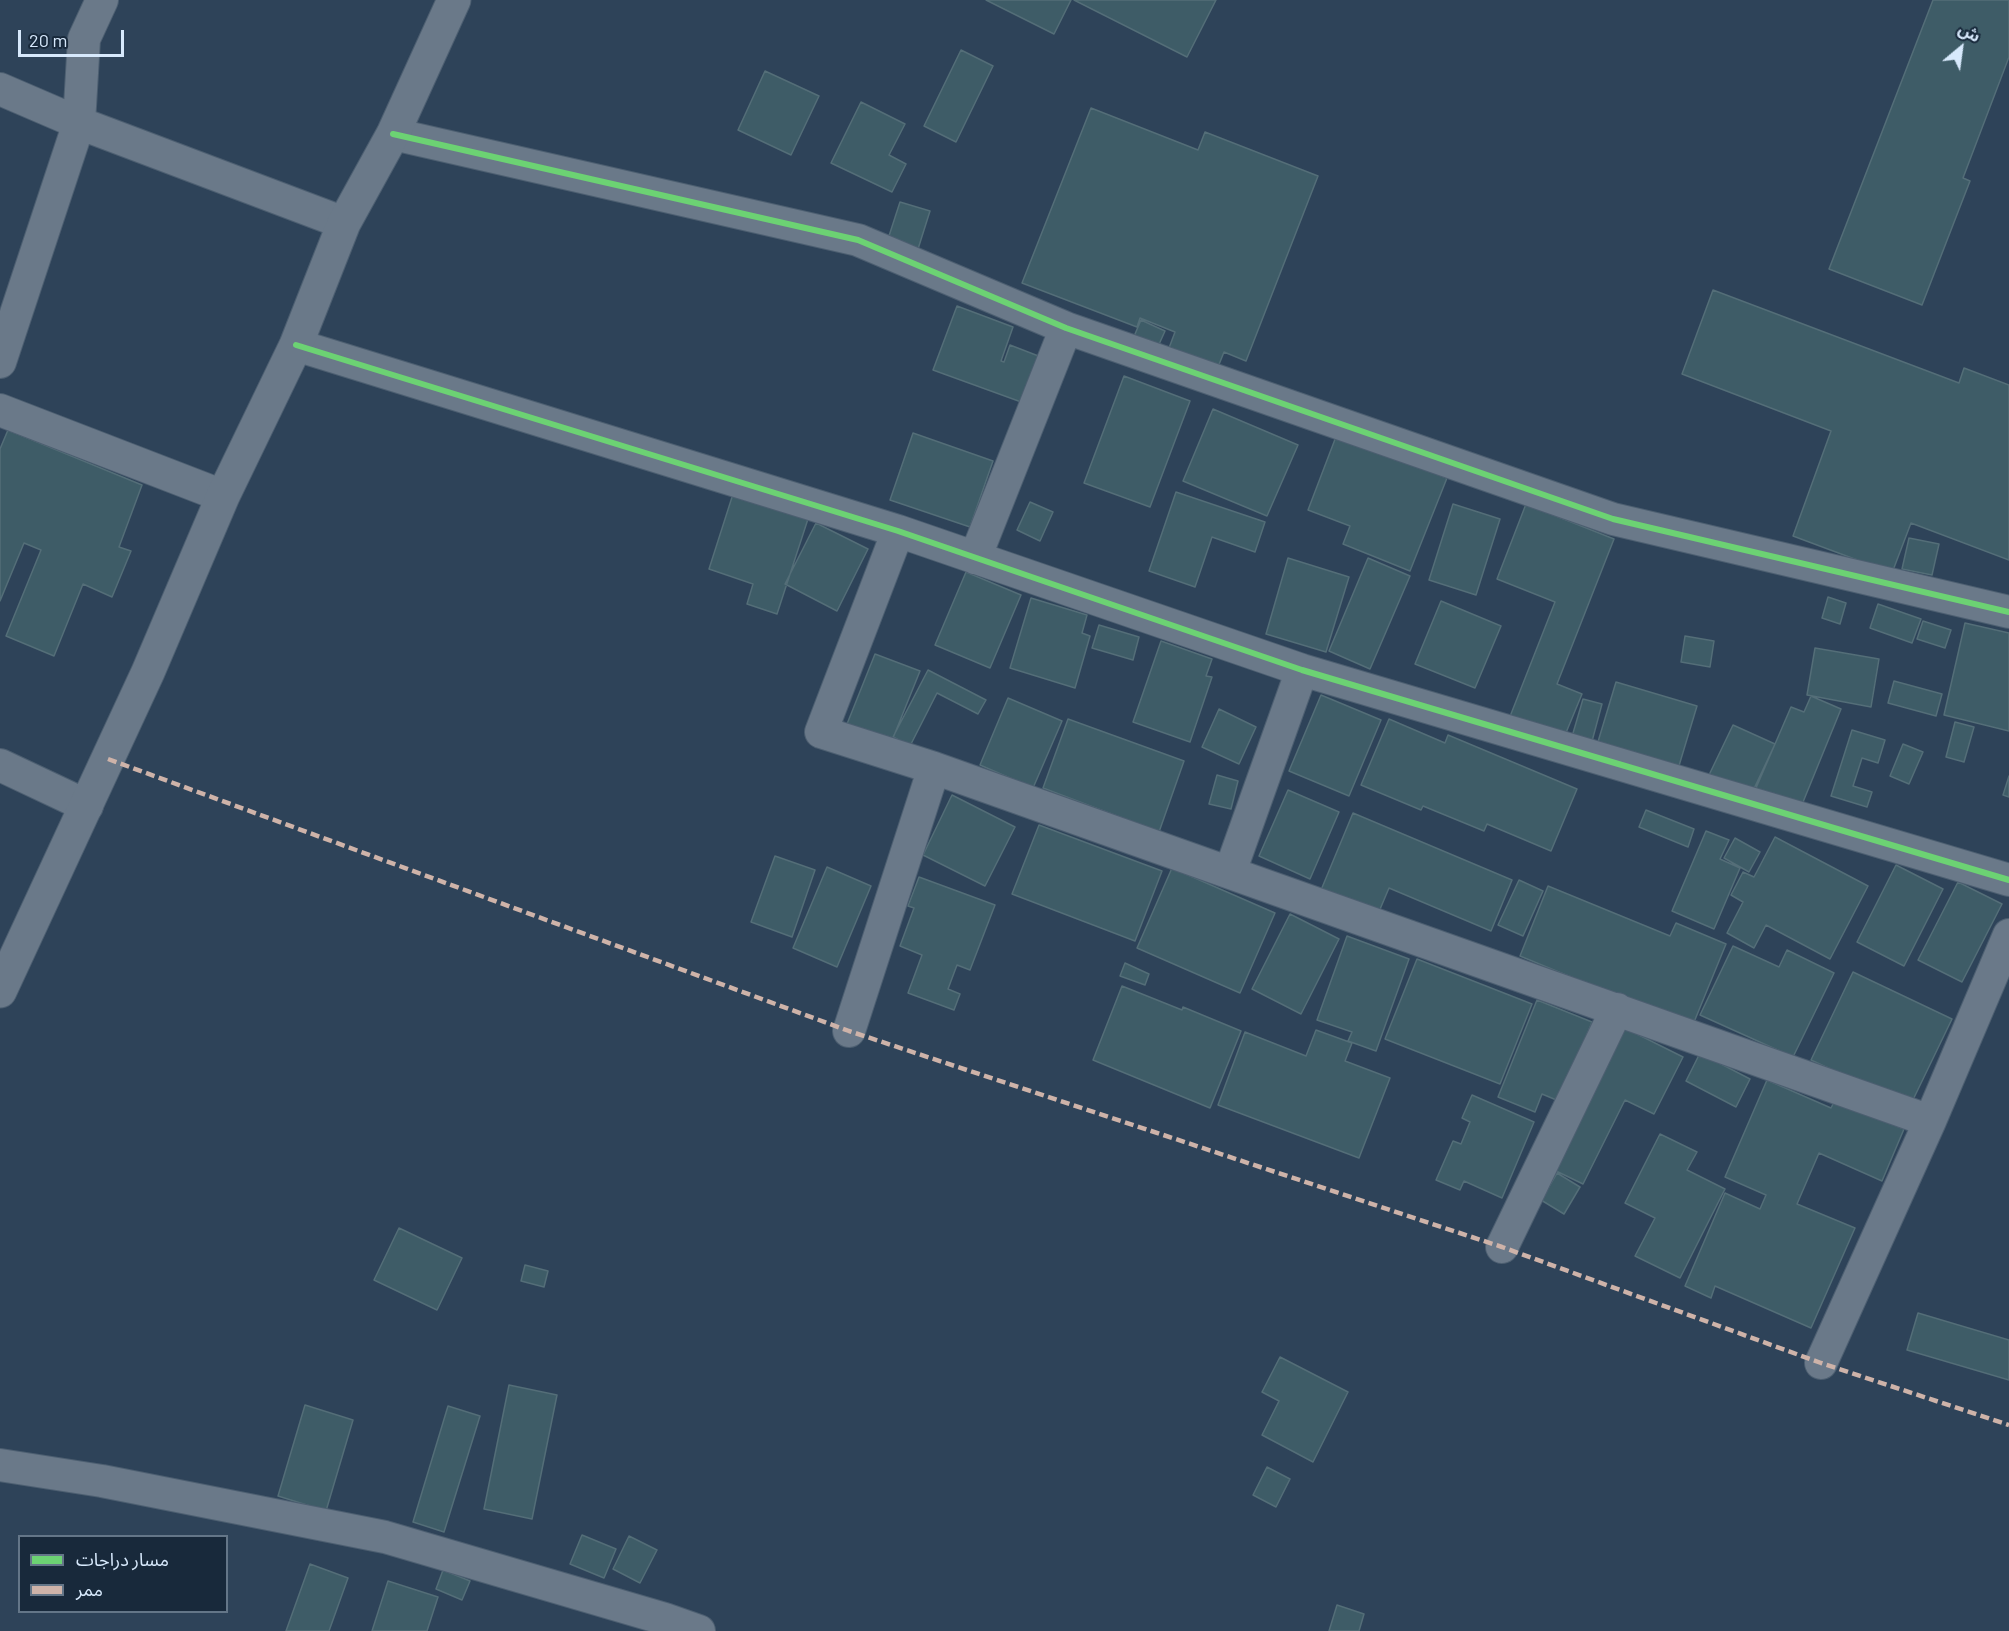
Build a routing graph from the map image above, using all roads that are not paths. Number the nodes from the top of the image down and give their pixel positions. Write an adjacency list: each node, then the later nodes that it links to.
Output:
1 (89, 0): 4 (street)
2 (102, 0): 4 (street)
3 (454, 0): 7 (street)
4 (84, 39): 6 (street)
5 (0, 89): 6 (street)
6 (79, 123): 8 (street); 11 (street)
7 (393, 134): 8 (street); 9 (street)
8 (344, 224): 10 (street)
9 (1066, 328): 15 (street); 16 (street)
10 (296, 345): 13 (street); 14 (street)
11 (0, 362)
12 (0, 410): 13 (street)
13 (223, 496): 20 (street)
14 (898, 531): 15 (street); 19 (street)
15 (975, 558): 17 (street)
16 (2009, 612)
17 (1302, 670): 21 (street); 22 (street)
18 (0, 765): 20 (street)
19 (934, 768): 21 (street); 26 (street)
20 (87, 806): 24 (street)
21 (1230, 872): 25 (street)
22 (2009, 880)
23 (2009, 934): 27 (street)
24 (0, 992)
25 (1617, 1009): 27 (street); 28 (street)
26 (849, 1031)
27 (1930, 1121): 29 (street)
28 (1502, 1247)
29 (1821, 1363)
30 (0, 1465): 31 (street)
31 (699, 1631)

